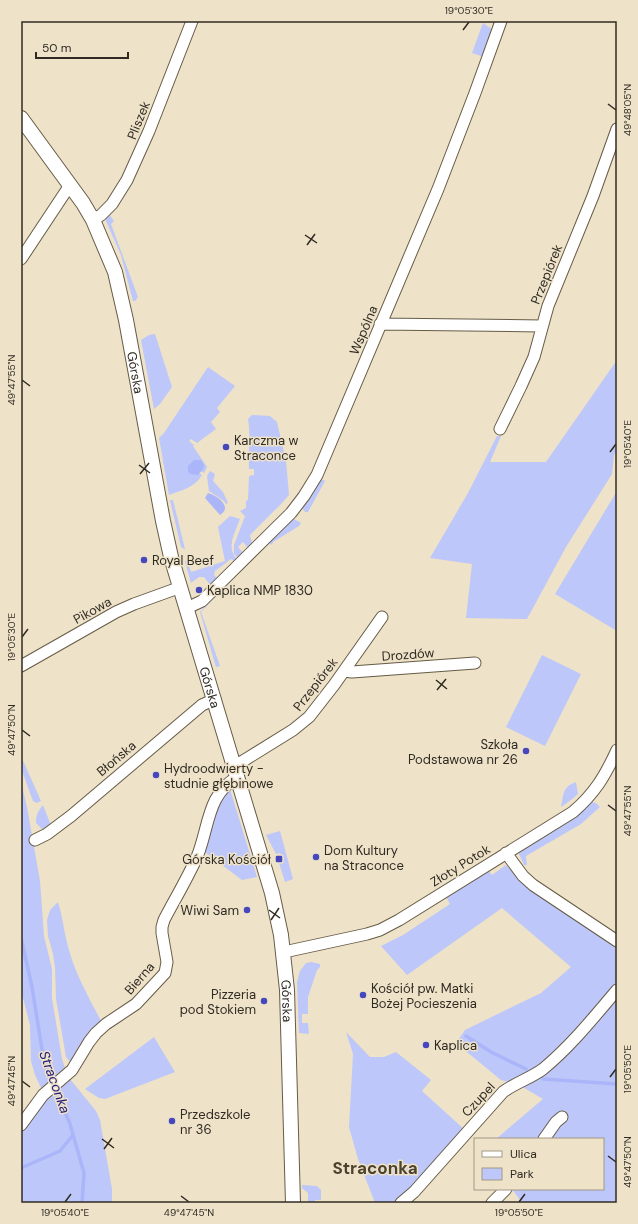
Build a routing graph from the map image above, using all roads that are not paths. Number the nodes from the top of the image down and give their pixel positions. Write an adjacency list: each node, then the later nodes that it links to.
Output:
1 (192, 21): 6 (street, Pliszek)
2 (501, 21): 8 (street, Wspólna)
3 (21, 118): 5 (street, Górska)
4 (617, 129): 9 (street, Przepiórek)
5 (70, 185): 6 (street, Górska); 7 (street)
6 (93, 220): 11 (street, Górska)
7 (21, 259)
8 (380, 324): 9 (street); 12 (street, Wspólna)
9 (542, 326): 10 (street, Przepiórek)
10 (500, 429)
11 (181, 587): 12 (street, Górska); 15 (street, Pikowa)
12 (187, 608): 17 (street, Górska)
13 (382, 617): 16 (street, Przepiórek)
14 (475, 663): 16 (street, Drozdów)
15 (21, 666)
16 (344, 670): 19 (street, Przepiórek)
17 (215, 699): 19 (street, Górska); 20 (street, Błońska)
18 (617, 750): 21 (street, Złoty Potok)
19 (236, 771): 23 (street, Górska); 26 (street, Bierna)
20 (35, 840)
21 (506, 853): 22 (street); 23 (street, Złoty Potok)
22 (617, 941)
23 (284, 952): 29 (street, Górska)
24 (617, 990): 30 (street, Czupel)
25 (562, 1117): 27 (street)
26 (21, 1125)
27 (545, 1138)
28 (505, 1190): 31 (street)
29 (293, 1203)
30 (401, 1203)
31 (492, 1203)

